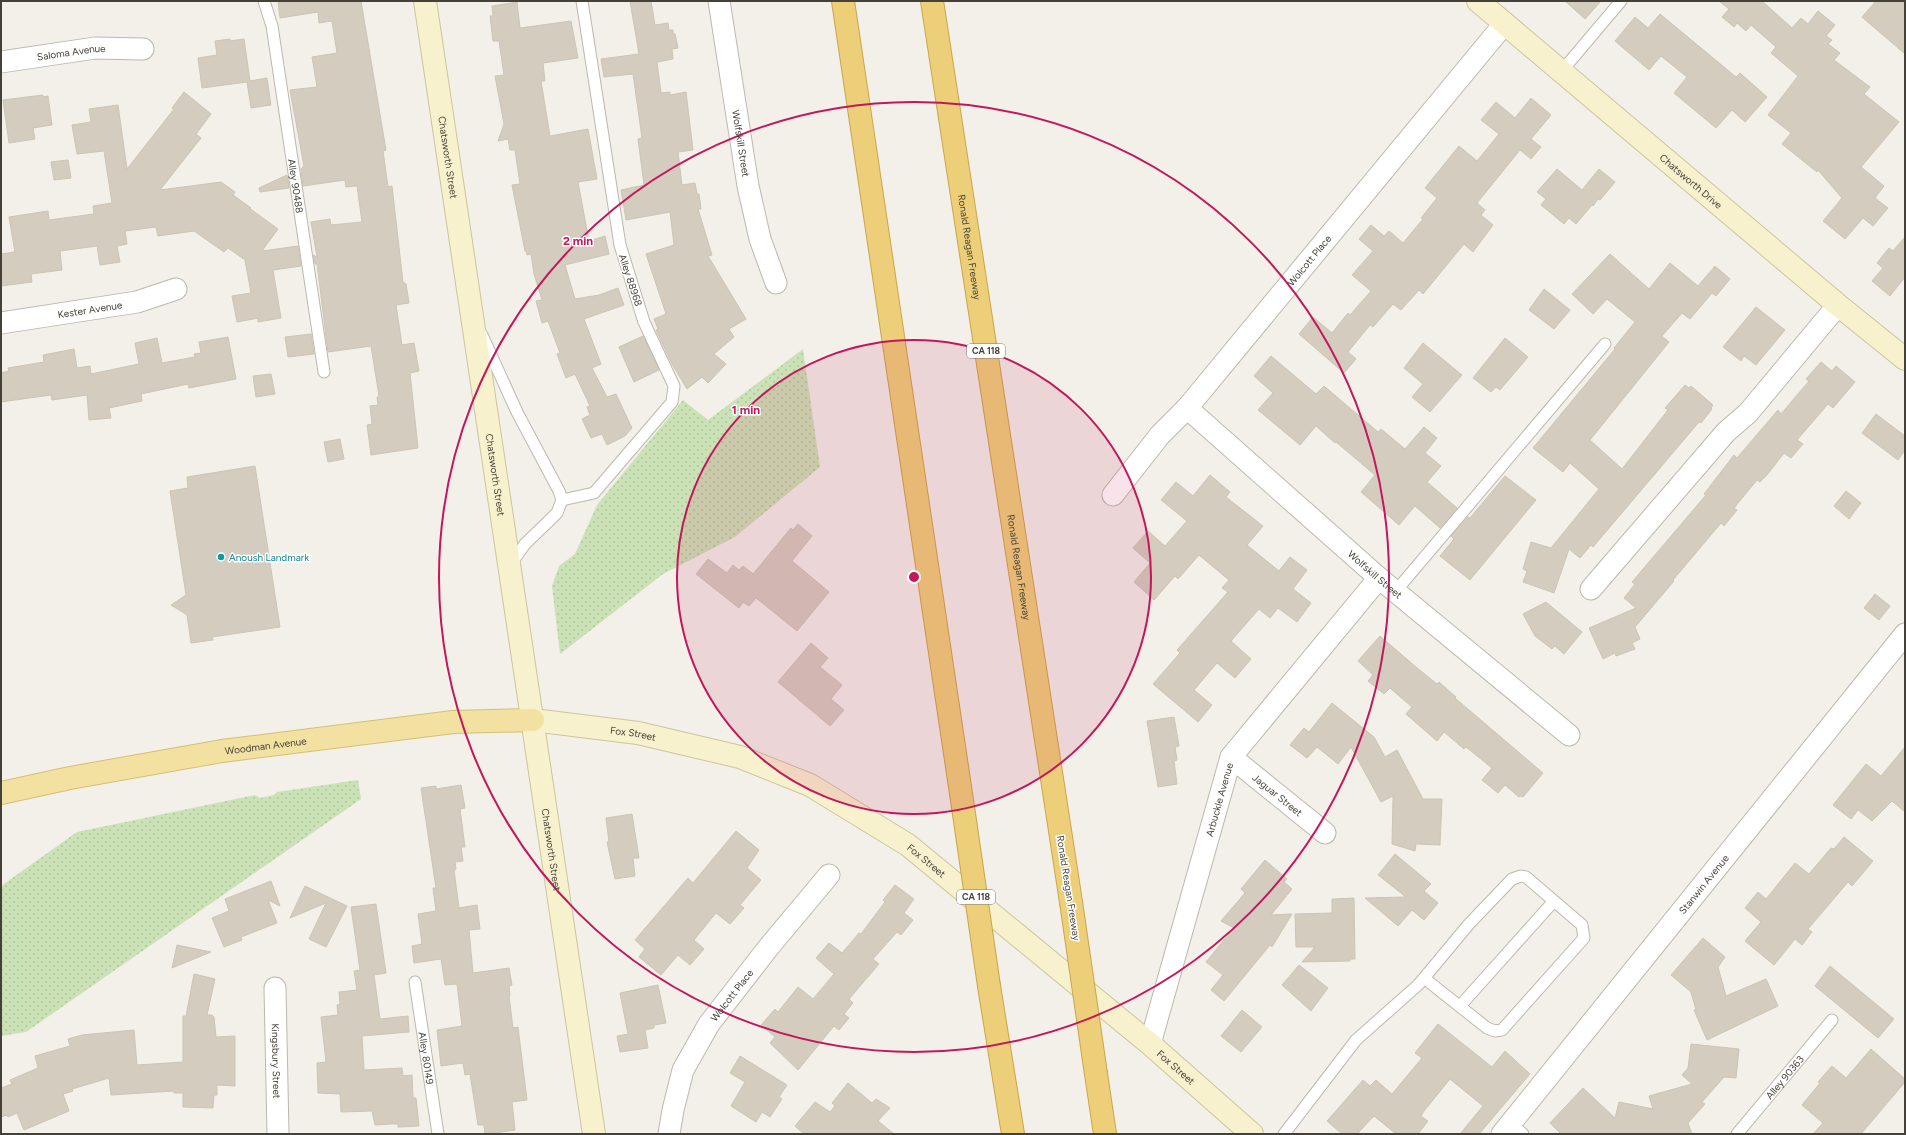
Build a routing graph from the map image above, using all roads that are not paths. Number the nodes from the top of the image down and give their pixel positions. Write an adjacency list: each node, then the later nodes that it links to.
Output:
1 (264, 1): 20 (lane, Alley 90488)
2 (426, 1): 16 (main road, Chatsworth Street)
3 (582, 1): 23 (lane, Alley 88968)
4 (719, 1): 13 (street, Wolfskill Street)
5 (843, 1): 47 (highway, CA 118, bridge)
6 (932, 1): 48 (highway, Ronald Reagan Freeway / CA 118, bridge)
7 (1478, 1): 9 (main road, Chatsworth Drive)
8 (1621, 1): 12 (lane)
9 (1505, 23): 12 (main road, Chatsworth Drive); 21 (street, Wolcott Place)
10 (143, 49): 11 (street, Saloma Avenue)
11 (1, 62)
12 (1561, 72): 15 (main road, Chatsworth Drive)
13 (776, 282)
14 (176, 289): 17 (street, Kester Avenue)
15 (1838, 305): 19 (main road, Chatsworth Drive); 26 (street)
16 (472, 314): 23 (lane, Chatsworth Street); 24 (main road, Chatsworth Street)
17 (1, 323)
18 (1605, 344): 27 (lane)
19 (1905, 359)
20 (324, 372)
21 (1187, 408): 22 (street, Wolcott Place); 25 (street, Wolfskill Street)
22 (1113, 495)
23 (562, 500): 24 (lane)
24 (510, 565): 29 (main road, Chatsworth Street)
25 (1379, 578): 27 (street, Wolfskill Street); 31 (street, Arbuckle Avenue)
26 (1590, 589)
27 (1395, 592): 30 (street, Wolfskill Street)
28 (1905, 634): 42 (street, Stanwin Avenue)
29 (533, 720): 32 (main road, Woodman Avenue); 41 (main road, Fox Street); 45 (main road, Chatsworth Street)
30 (1569, 735)
31 (1231, 757): 33 (street, Jaguar Street); 41 (street, Arbuckle Avenue)
32 (1, 793)
33 (1325, 833)
34 (828, 875): 46 (street, Wolcott Place)
35 (1554, 901): 36 (lane); 39 (lane); 39 (lane)
36 (1424, 978): 39 (lane); 50 (lane)
37 (415, 982): 44 (lane, Alley 80149)
38 (275, 988): 43 (street, Kingsbury Street)
39 (1460, 1006)
40 (1832, 1020): 51 (lane, Alley 90363)
41 (1150, 1044): 49 (main road, Fox Street)
42 (1512, 1130)
43 (278, 1134)
44 (438, 1134)
45 (594, 1134)
46 (670, 1134)
47 (1012, 1134)
48 (1105, 1134)
49 (1252, 1134)
50 (1284, 1134)
51 (1737, 1134)

